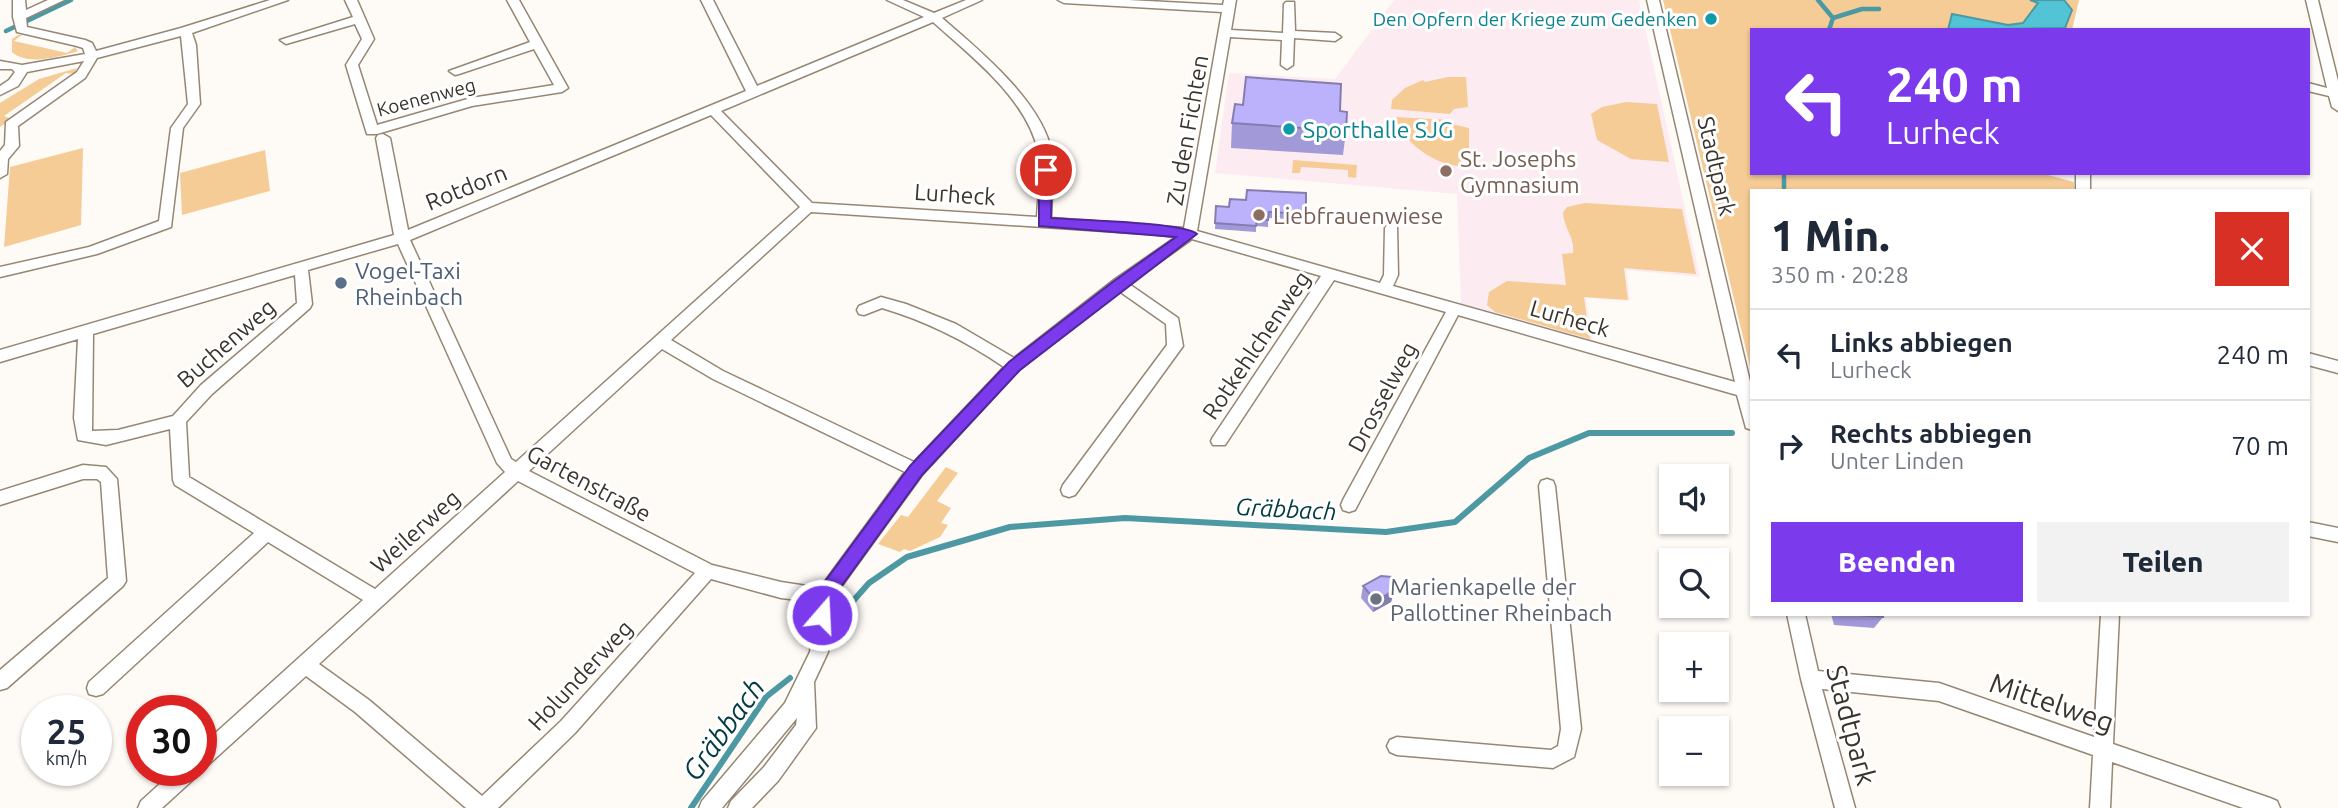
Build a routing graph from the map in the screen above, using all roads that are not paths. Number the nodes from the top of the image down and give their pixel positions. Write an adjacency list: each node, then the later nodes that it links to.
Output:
1 (19, 0): 16 (street)
2 (58, 0): 16 (street)
3 (282, 0): 17 (street)
4 (351, 0): 15 (street, Koenenweg)
5 (513, 0): 22 (street, Koenenweg)
6 (707, 0): 30 (street)
7 (893, 0): 14 (street)
8 (976, 0): 14 (street, Rotdorn)
9 (1064, 0): 13 (street)
10 (1653, 0): 54 (street, Stadtpark)
11 (2312, 0): 31 (street)
12 (1290, 4): 19 (street)
13 (1230, 5): 18 (street, Zu den Fichten)
14 (935, 18): 30 (street, Rotdorn); 37 (street)
15 (359, 19): 21 (street); 22 (street, Koenenweg)
16 (20, 22): 23 (street)
17 (186, 32): 23 (street); 42 (street)
18 (1225, 33): 19 (street, Zu den Fichten); 39 (street, Zu den Fichten)
19 (1288, 35): 20 (street, Zu den Fichten); 25 (street)
20 (1335, 37)
21 (286, 40)
22 (537, 44): 26 (street, Koenenweg)
23 (91, 55): 27 (street); 35 (street)
24 (0, 65): 27 (street)
25 (1287, 65)
26 (455, 71)
27 (19, 74): 29 (street)
28 (2310, 88): 31 (street)
29 (0, 91)
30 (754, 93): 33 (street, Rotdorn)
31 (2336, 94): 32 (street)
32 (2338, 107)
33 (713, 110): 36 (street); 40 (street, Rotdorn)
34 (383, 138): 40 (street, Gartenstraße)
35 (0, 174)
36 (808, 207): 37 (street, Lurheck); 49 (street, Weilerweg)
37 (1044, 223): 39 (street, Lurheck)
38 (1392, 228): 45 (street)
39 (1190, 234): 43 (street, Lurheck); 44 (street)
40 (402, 238): 41 (street, Rotdorn); 59 (street, Gartenstraße)
41 (300, 268): 48 (street, Rotdorn); 56 (street, Buchenweg)
42 (0, 272)
43 (1331, 274): 45 (street, Lurheck); 57 (street, Rotkehlchenweg)
44 (1119, 284): 52 (street); 61 (street)
45 (1384, 289): 47 (street, Lurheck)
46 (864, 310): 52 (street)
47 (1454, 310): 54 (street, Lurheck); 63 (street, Drosselweg)
48 (86, 332): 50 (street, Rotdorn); 56 (street)
49 (661, 341): 58 (street); 59 (street, Weilerweg)
50 (0, 356)
51 (2310, 360): 53 (street)
52 (1014, 366): 58 (street)
53 (2338, 367)
54 (1744, 391): 55 (street, Stadtpark)
55 (1750, 416)
56 (178, 421): 65 (street, Buchenweg)
57 (1219, 442)
58 (916, 470): 68 (street)
59 (518, 472): 67 (street, Gartenstraße); 69 (street, Weilerweg)
60 (1547, 486): 78 (street)
61 (1069, 490)
62 (0, 498): 75 (street)
63 (1349, 505)
64 (2310, 529): 66 (street)
65 (268, 531): 69 (street, Buchenweg); 76 (street)
66 (2338, 535)
67 (708, 571): 68 (street, Gartenstraße); 82 (street, Holunderweg)
68 (824, 596): 74 (street)
69 (376, 599): 72 (street, Weilerweg)
70 (1796, 616): 73 (street, Stadtpark)
71 (2110, 616): 79 (street)
72 (304, 664): 77 (street, Weilerweg); 82 (street, Holunderweg)
73 (1810, 679): 79 (street, Mittelweg); 85 (street, Stadtpark)
74 (806, 681): 83 (street); 84 (street)
75 (0, 682)
76 (96, 688)
77 (217, 744)
78 (1396, 746)
79 (2103, 749): 86 (street); 87 (street, Mittelweg)
80 (172, 786): 81 (street)
81 (148, 808)
82 (483, 808)
83 (709, 808)
84 (738, 808)
85 (1845, 808)
86 (2100, 808)
87 (2270, 808)

